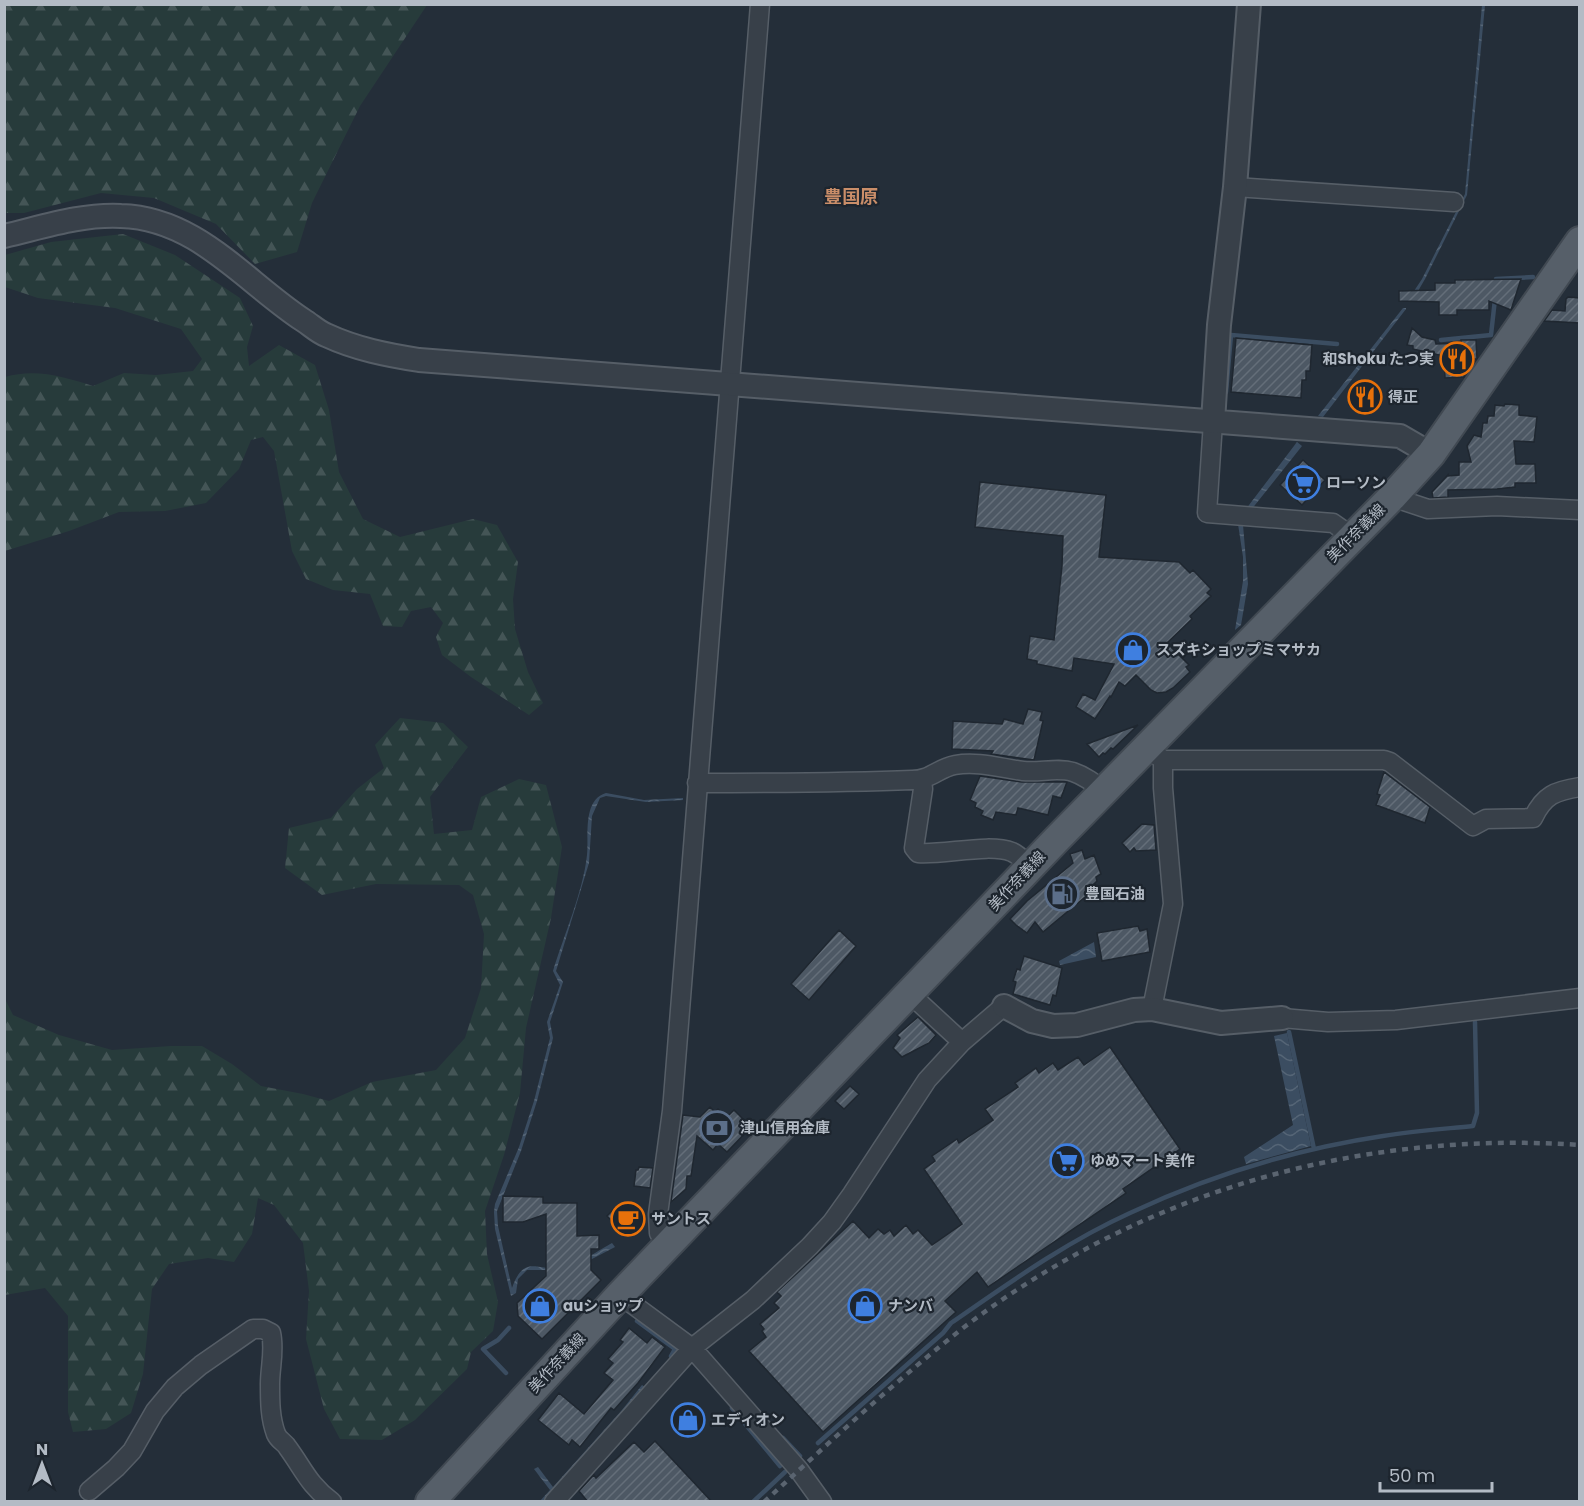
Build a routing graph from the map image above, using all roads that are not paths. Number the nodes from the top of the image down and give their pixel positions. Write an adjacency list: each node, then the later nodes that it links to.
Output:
1 (760, 4): 7 (street)
2 (1249, 4): 3 (street)
3 (1235, 187): 4 (street); 8 (street)
4 (1454, 202)
5 (4, 236): 7 (street)
6 (1580, 241): 9 (main road, 美作奈義線)
7 (730, 385): 8 (street); 15 (street)
8 (1213, 422): 9 (street); 12 (street)
9 (1431, 454): 10 (main road, 美作奈義線)
10 (1392, 497): 11 (street); 12 (main road, 美作奈義線)
11 (1580, 510)
12 (1353, 537): 13 (main road, 美作奈義線)
13 (1155, 754): 16 (street); 17 (main road, 美作奈義線); 22 (street)
14 (922, 780): 15 (street); 17 (street); 18 (street)
15 (697, 783): 25 (street)
16 (1580, 788)
17 (1104, 791): 18 (main road, 美作奈義線)
18 (1031, 867): 19 (main road, 美作奈義線)
19 (910, 994): 24 (street); 25 (main road, 美作奈義線)
20 (1580, 998): 23 (street)
21 (1004, 1006): 22 (street); 24 (street)
22 (1152, 1010): 23 (street)
23 (1282, 1018)
24 (962, 1042): 27 (street)
25 (667, 1247): 26 (main road, 美作奈義線)
26 (620, 1295): 27 (street); 30 (main road, 美作奈義線)
27 (692, 1348): 31 (street); 32 (street)
28 (88, 1491): 29 (street)
29 (332, 1502)
30 (430, 1502)
31 (554, 1502)
32 (822, 1502)

